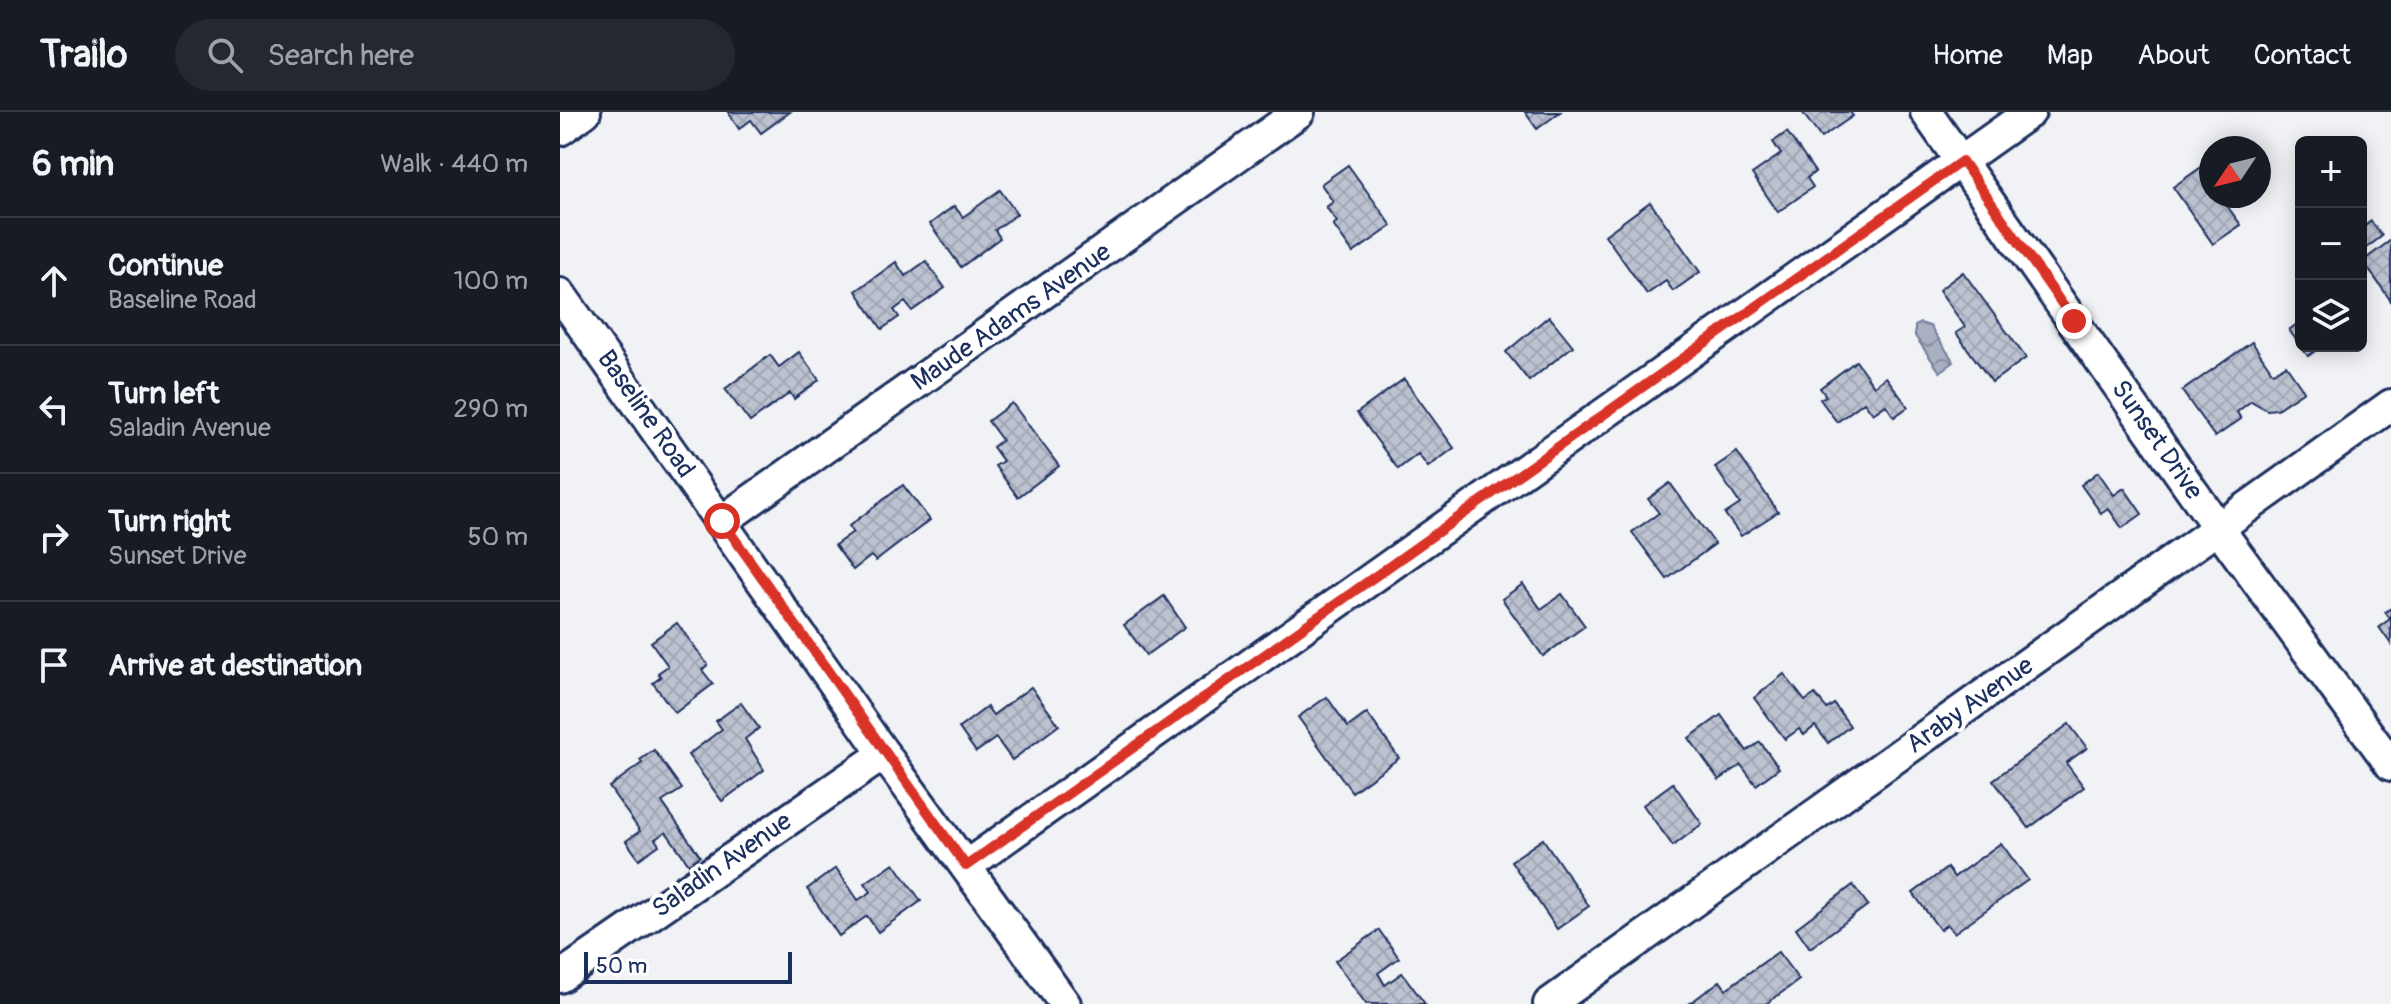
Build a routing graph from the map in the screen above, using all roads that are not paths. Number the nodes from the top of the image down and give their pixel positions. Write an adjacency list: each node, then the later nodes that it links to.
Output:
1 (585, 112): 5 (street)
2 (1299, 112): 9 (street, Maude Adams Avenue)
3 (1926, 112): 6 (street, Sunset Drive)
4 (2030, 112): 6 (street)
5 (560, 130)
6 (1962, 161): 10 (street, Sunset Drive); 13 (street)
7 (560, 294): 9 (street, Baseline Road)
8 (2391, 405): 10 (street, Araby Avenue)
9 (722, 521): 11 (street, Baseline Road)
10 (2219, 529): 12 (street, Sunset Drive); 16 (street, Araby Avenue)
11 (884, 754): 13 (street, Baseline Road); 14 (street, Saladin Avenue)
12 (2391, 765)
13 (966, 866): 15 (street, Baseline Road)
14 (560, 977)
15 (1065, 1004)
16 (1549, 1004)

